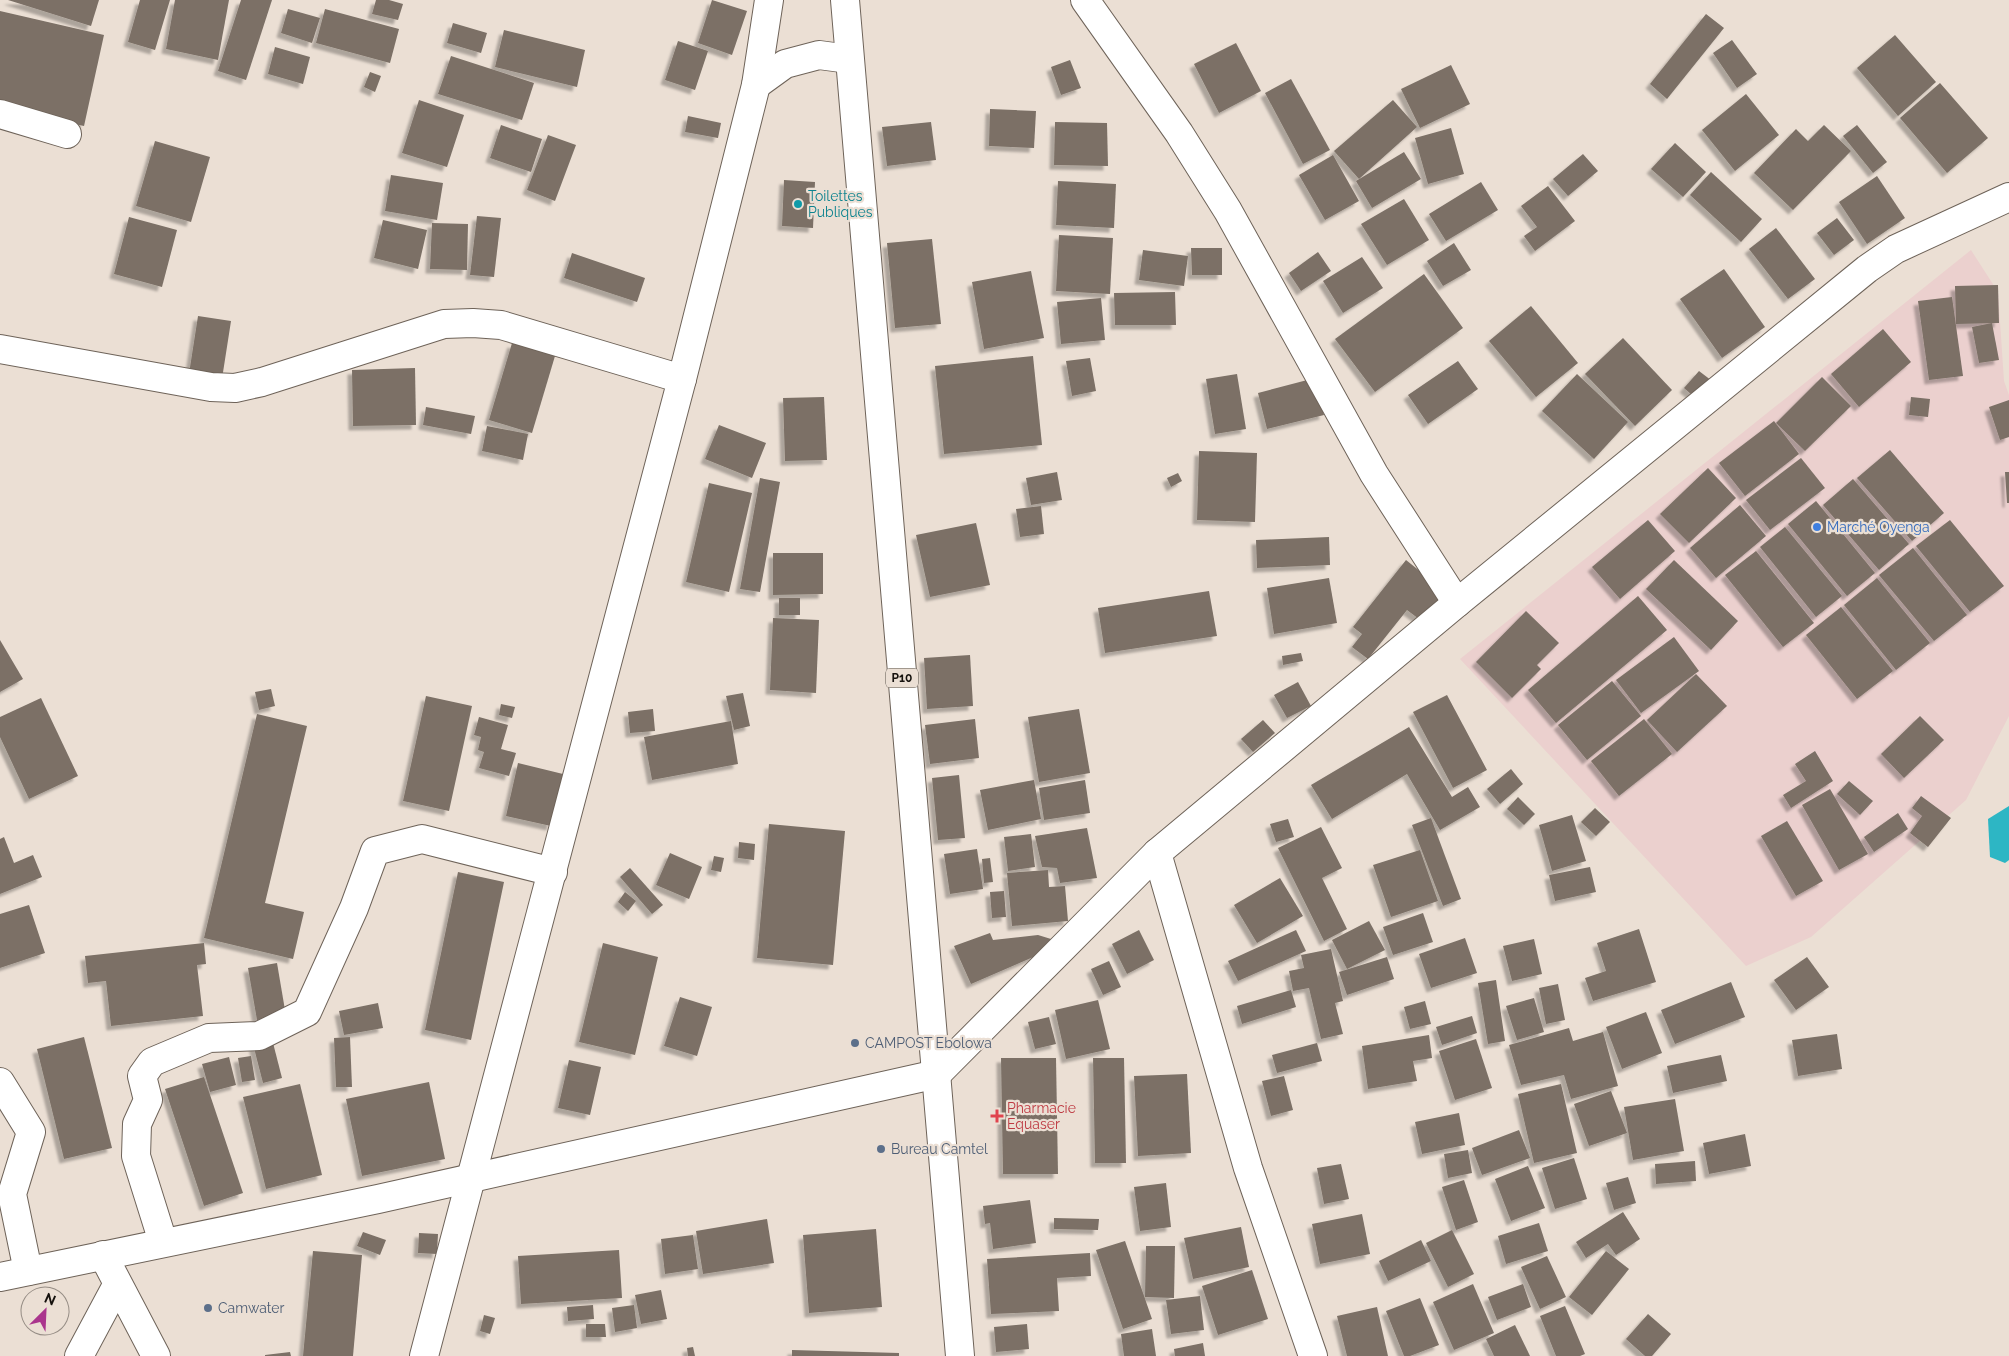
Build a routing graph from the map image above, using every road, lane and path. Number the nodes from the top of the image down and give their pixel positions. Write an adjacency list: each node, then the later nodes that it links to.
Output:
1 (769, 0): 5 (street)
2 (845, 0): 4 (street, P10)
3 (1085, 0): 11 (street)
4 (849, 59): 5 (street); 14 (street, P10)
5 (756, 85): 10 (street)
6 (0, 114): 7 (street)
7 (67, 134)
8 (2009, 197): 11 (street)
9 (0, 349): 10 (street)
10 (682, 378): 13 (street)
11 (1457, 603): 12 (street)
12 (1157, 853): 14 (street); 26 (street)
13 (553, 872): 16 (street); 17 (street)
14 (937, 1074): 16 (street); 25 (street, P10)
15 (0, 1082): 19 (street)
16 (472, 1179): 17 (street); 24 (street)
17 (163, 1242): 18 (street)
18 (103, 1255): 19 (street); 21 (street)
19 (28, 1271): 20 (street)
20 (0, 1277)
21 (117, 1286): 22 (street); 23 (street)
22 (79, 1356)
23 (156, 1356)
24 (424, 1356)
25 (960, 1356)
26 (1313, 1356)

